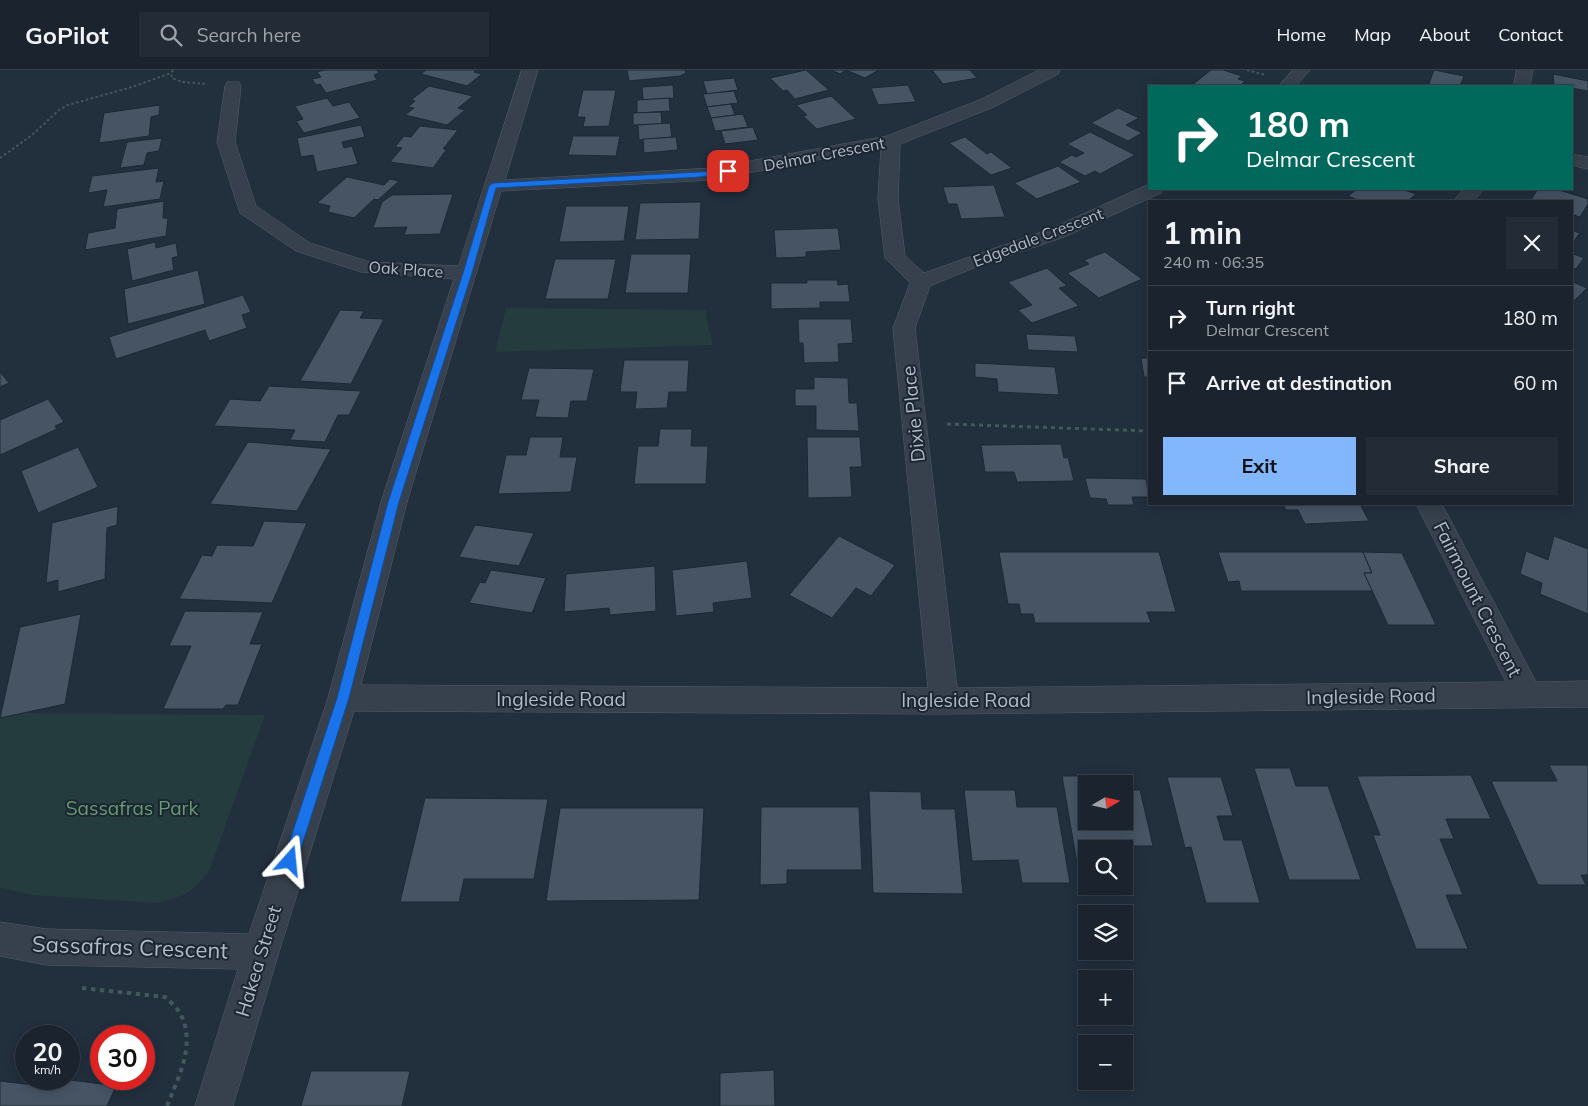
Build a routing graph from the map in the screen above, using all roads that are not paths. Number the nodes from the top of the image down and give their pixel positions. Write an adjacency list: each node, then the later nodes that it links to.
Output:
1 (530, 70): 11 (street, Hakea Street)
2 (1052, 70): 8 (street, Delmar Crescent)
3 (1302, 70): 5 (street)
4 (1525, 70): 6 (street)
5 (1288, 85)
6 (1522, 85)
7 (233, 86): 15 (street, Oak Place)
8 (891, 142): 11 (street, Delmar Crescent); 16 (street)
9 (1573, 159): 10 (street)
10 (1588, 163)
11 (493, 186): 15 (street, Hakea Street)
12 (1152, 190): 16 (street, Edgedale Crescent)
13 (1473, 190): 14 (street)
14 (1465, 200)
15 (467, 273): 20 (street, Hakea Street)
16 (921, 282): 21 (street, Dixie Place)
17 (1430, 505): 18 (street, Fairmount Crescent)
18 (1527, 694): 19 (street, Ingleside Road); 21 (street, Ingleside Road)
19 (1588, 694)
20 (343, 698): 21 (street, Ingleside Road); 23 (street, Hakea Street)
21 (944, 701)
22 (0, 939): 23 (street, Sassafras Crescent)
23 (261, 952): 24 (street, Hakea Street)
24 (214, 1106)

